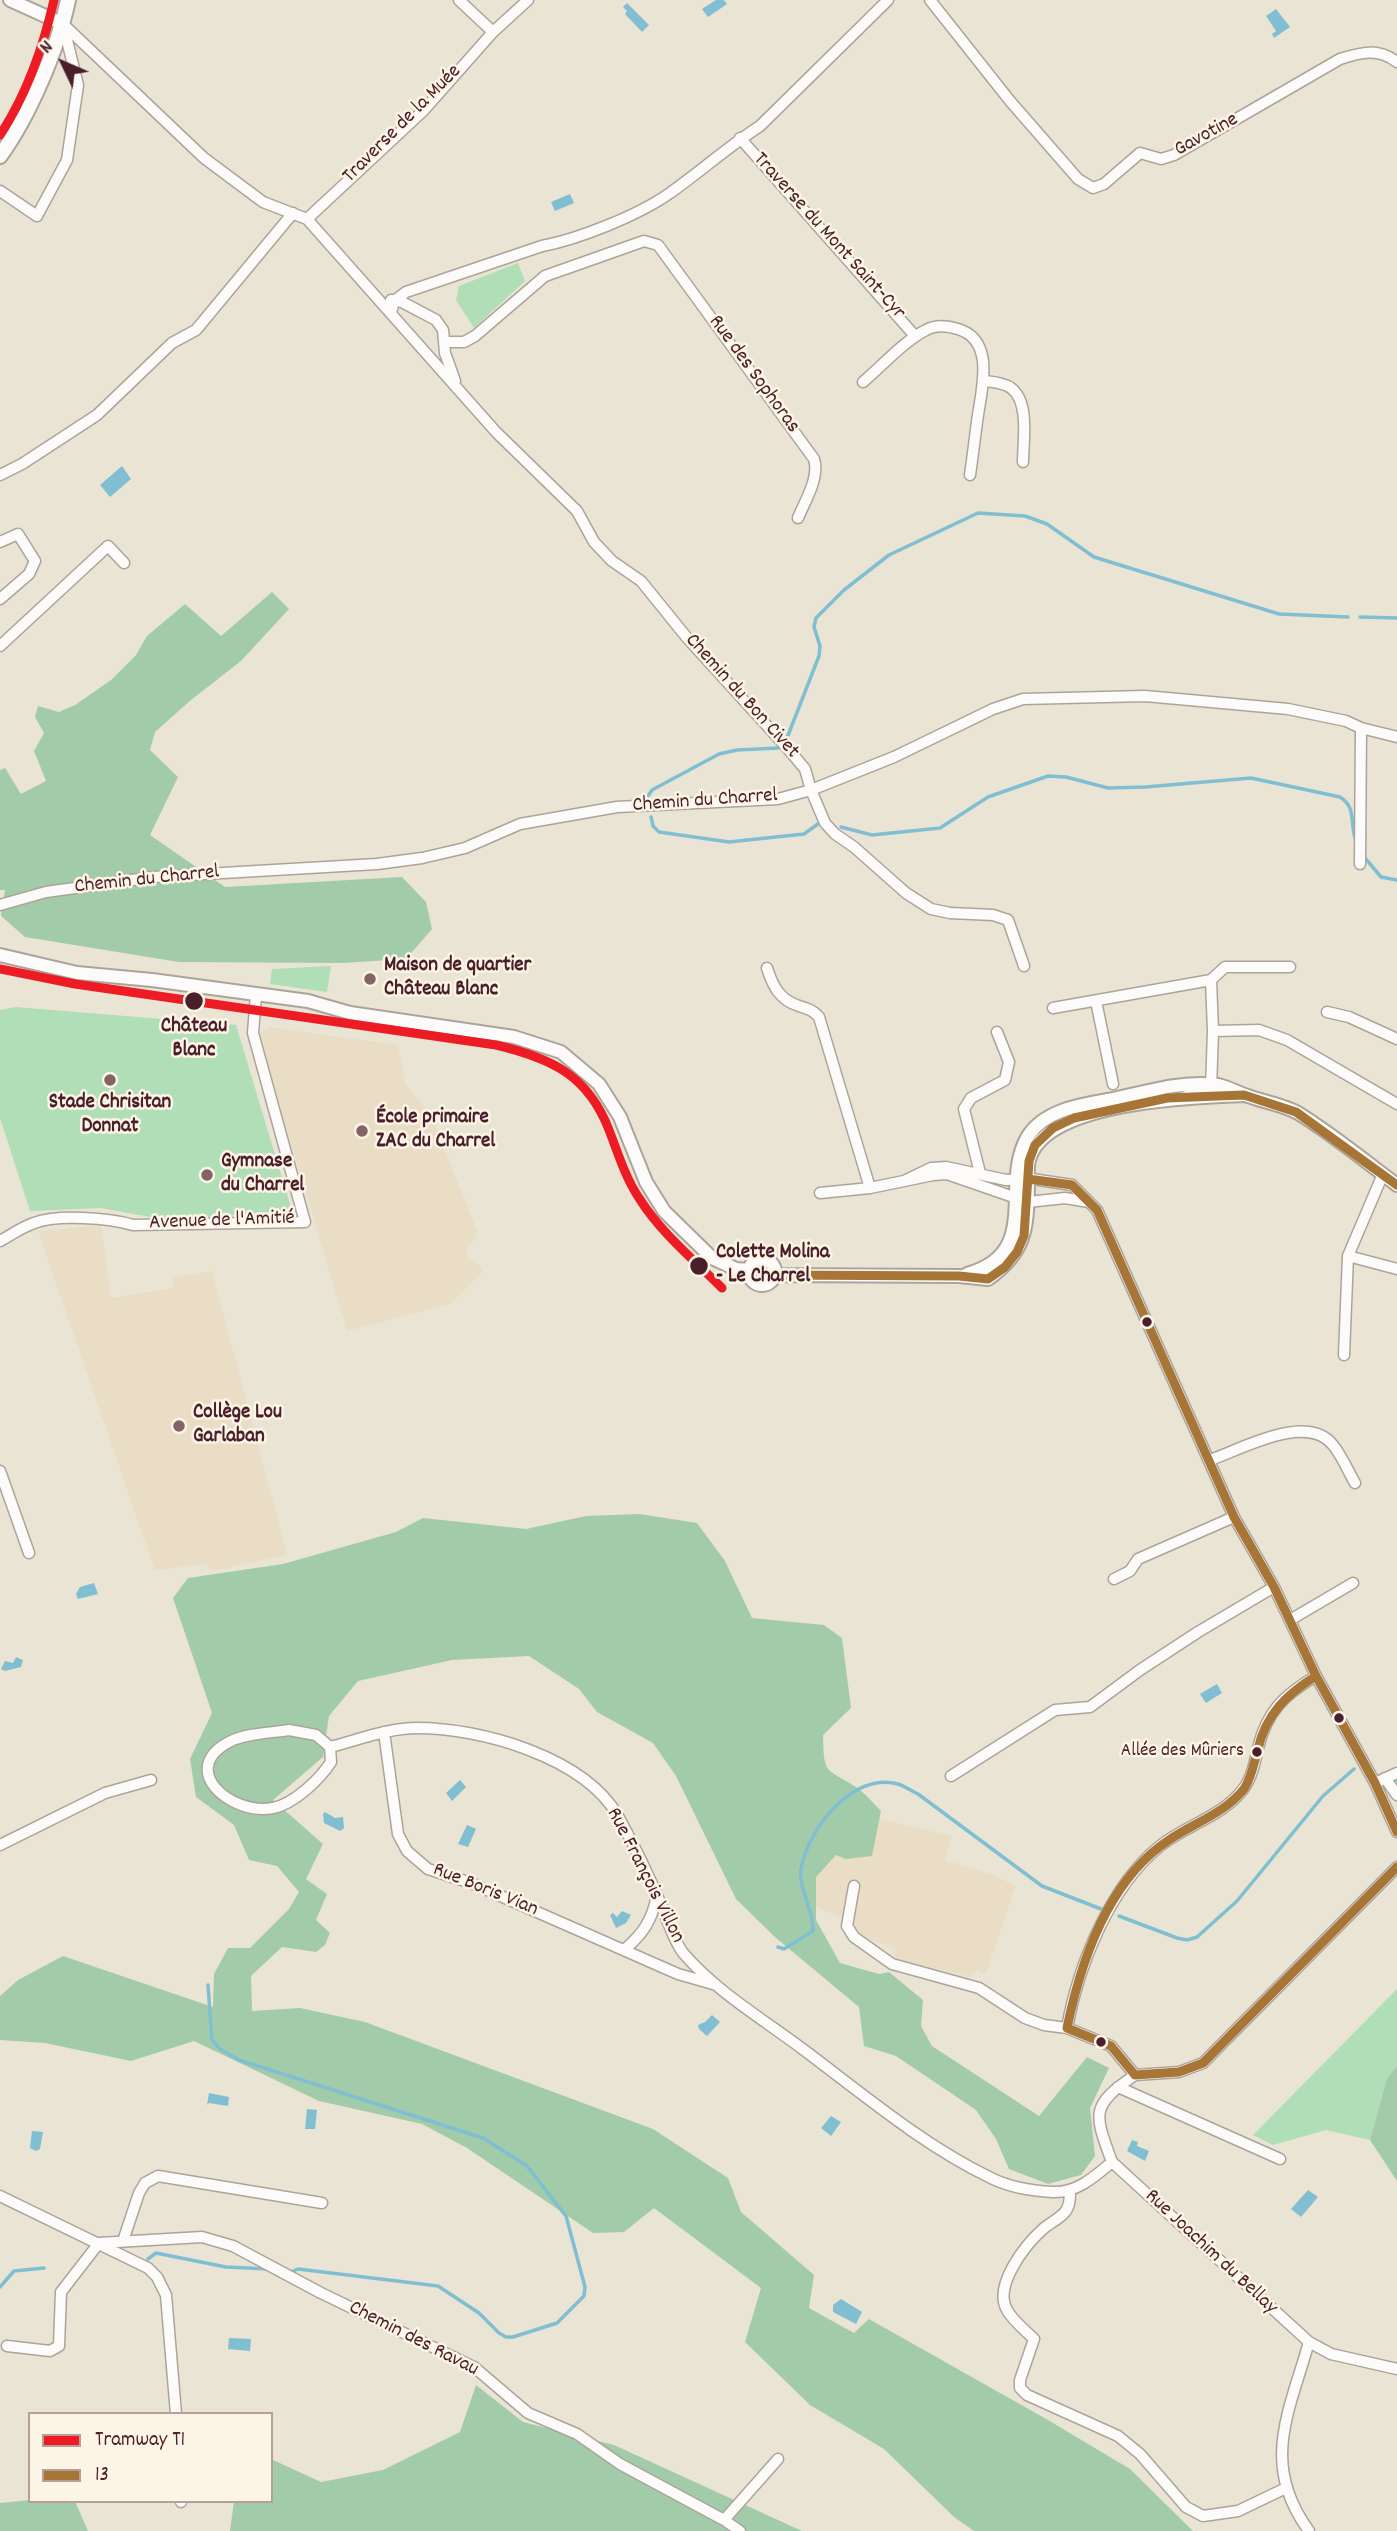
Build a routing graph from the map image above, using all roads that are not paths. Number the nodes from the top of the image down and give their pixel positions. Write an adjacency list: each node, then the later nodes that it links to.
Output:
1 (10, 0): 7 (street)
2 (68, 0): 7 (main road)
3 (459, 0): 8 (street)
4 (528, 0): 8 (street, Traverse de la Muée)
5 (887, 0): 10 (street)
6 (930, 0): 9 (street, Gavotine)
7 (63, 24): 11 (main road); 12 (street); 13 (street, Chemin du Bon Civet)
8 (493, 32): 14 (street, Traverse de la Muée)
9 (1397, 62)
10 (740, 138): 16 (street); 18 (street, Traverse du Mont Saint-Cyr)
11 (0, 156)
12 (0, 191)
13 (293, 213): 14 (street, Chemin du Bon Civet); 24 (street)
14 (307, 219): 15 (street, Chemin du Bon Civet)
15 (377, 297): 16 (street, Chemin du Bon Civet); 17 (street, Chemin du Bon Civet)
16 (394, 301): 17 (street); 19 (street, Chemin du Bon Civet)
17 (391, 313): 22 (street, Chemin du Bon Civet)
18 (915, 336): 20 (street, Traverse du Mont Saint-Cyr); 21 (street, Traverse du Mont Saint-Cyr)
19 (445, 342): 22 (street, Chemin du Bon Civet); 26 (street, Rue des Sophoras)
20 (985, 381): 23 (street); 25 (street, Traverse du Mont Saint-Cyr)
21 (863, 382)
22 (459, 391): 33 (street, Chemin du Bon Civet)
23 (1023, 462)
24 (0, 475)
25 (970, 475)
26 (798, 518)
27 (0, 542): 29 (street)
28 (124, 563): 30 (street)
29 (0, 599)
30 (0, 646)
31 (1361, 728): 32 (street, Chemin du Charrel); 33 (street, Chemin du Charrel); 34 (street)
32 (1397, 737)
33 (811, 790): 35 (street, Chemin du Charrel); 37 (street, Chemin du Bon Civet)
34 (1360, 864)
35 (0, 905)
36 (0, 955): 41 (street)
37 (1024, 966)
38 (1290, 967): 40 (street)
39 (767, 968): 55 (street)
40 (1211, 980): 42 (street); 45 (street)
41 (256, 995): 59 (street, Avenue de l'Amitié); 62 (street)
42 (1097, 1000): 43 (street); 48 (street)
43 (1053, 1008)
44 (1327, 1012): 47 (street)
45 (1213, 1031): 49 (street); 50 (street)
46 (997, 1032): 51 (street)
47 (1397, 1039)
48 (1113, 1084)
49 (1211, 1091): 52 (street); 56 (street); 56 (street)
50 (1397, 1104)
51 (980, 1173): 53 (street); 56 (street)
52 (1383, 1174): 54 (street); 60 (street)
53 (905, 1180): 55 (street); 56 (street)
54 (1397, 1185)
55 (870, 1188): 57 (street)
56 (1023, 1189): 58 (street); 58 (street); 63 (street)
57 (820, 1194)
58 (1091, 1203): 65 (street)
59 (0, 1241)
60 (1348, 1256): 61 (street); 64 (street)
61 (1397, 1269)
62 (750, 1270): 63 (street); 63 (street)
63 (775, 1275)
64 (1344, 1355)
65 (1210, 1460): 67 (street); 68 (street)
66 (0, 1471): 69 (street)
67 (1355, 1483)
68 (1234, 1517): 70 (street); 72 (street)
69 (29, 1553)
70 (1114, 1579)
71 (1353, 1583): 73 (street)
72 (1274, 1587): 73 (street); 78 (street)
73 (1290, 1620): 74 (street)
74 (1316, 1676): 80 (street); 90 (street)
75 (384, 1732): 76 (street, Rue François Villon); 86 (street, Rue François Villon); 87 (street, Rue Boris Vian)
76 (330, 1748): 76 (street)
77 (1397, 1773): 80 (street)
78 (951, 1776)
79 (150, 1780): 83 (street)
80 (1380, 1781): 81 (street); 82 (street)
81 (1397, 1795)
82 (1397, 1832)
83 (0, 1845)
84 (1397, 1867): 91 (street)
85 (854, 1886): 90 (street)
86 (657, 1896): 87 (street); 89 (street, Rue François Villon)
87 (625, 1949): 88 (street, Rue Boris Vian)
88 (678, 1974): 89 (street, Rue François Villon)
89 (713, 1984): 95 (street, Rue François Villon)
90 (1067, 2028): 91 (street)
91 (1135, 2075): 92 (street)
92 (1118, 2087): 93 (street); 94 (street)
93 (1280, 2159)
94 (1112, 2162): 95 (street); 100 (street, Rue Joachim du Bellay)
95 (1070, 2191): 105 (street)
96 (0, 2196): 99 (street)
97 (322, 2203): 98 (street)
98 (123, 2241): 99 (street, Chemin des Ravau); 106 (street, Chemin des Ravau)
99 (99, 2244): 101 (street); 103 (street)
100 (1309, 2342): 102 (street, Rue Joachim du Bellay); 105 (street)
101 (7, 2346)
102 (1397, 2370)
103 (176, 2412)
104 (778, 2459): 106 (street)
105 (1286, 2488): 108 (street)
106 (724, 2519): 107 (street, Chemin des Ravau)
107 (740, 2531)
108 (1309, 2531)

